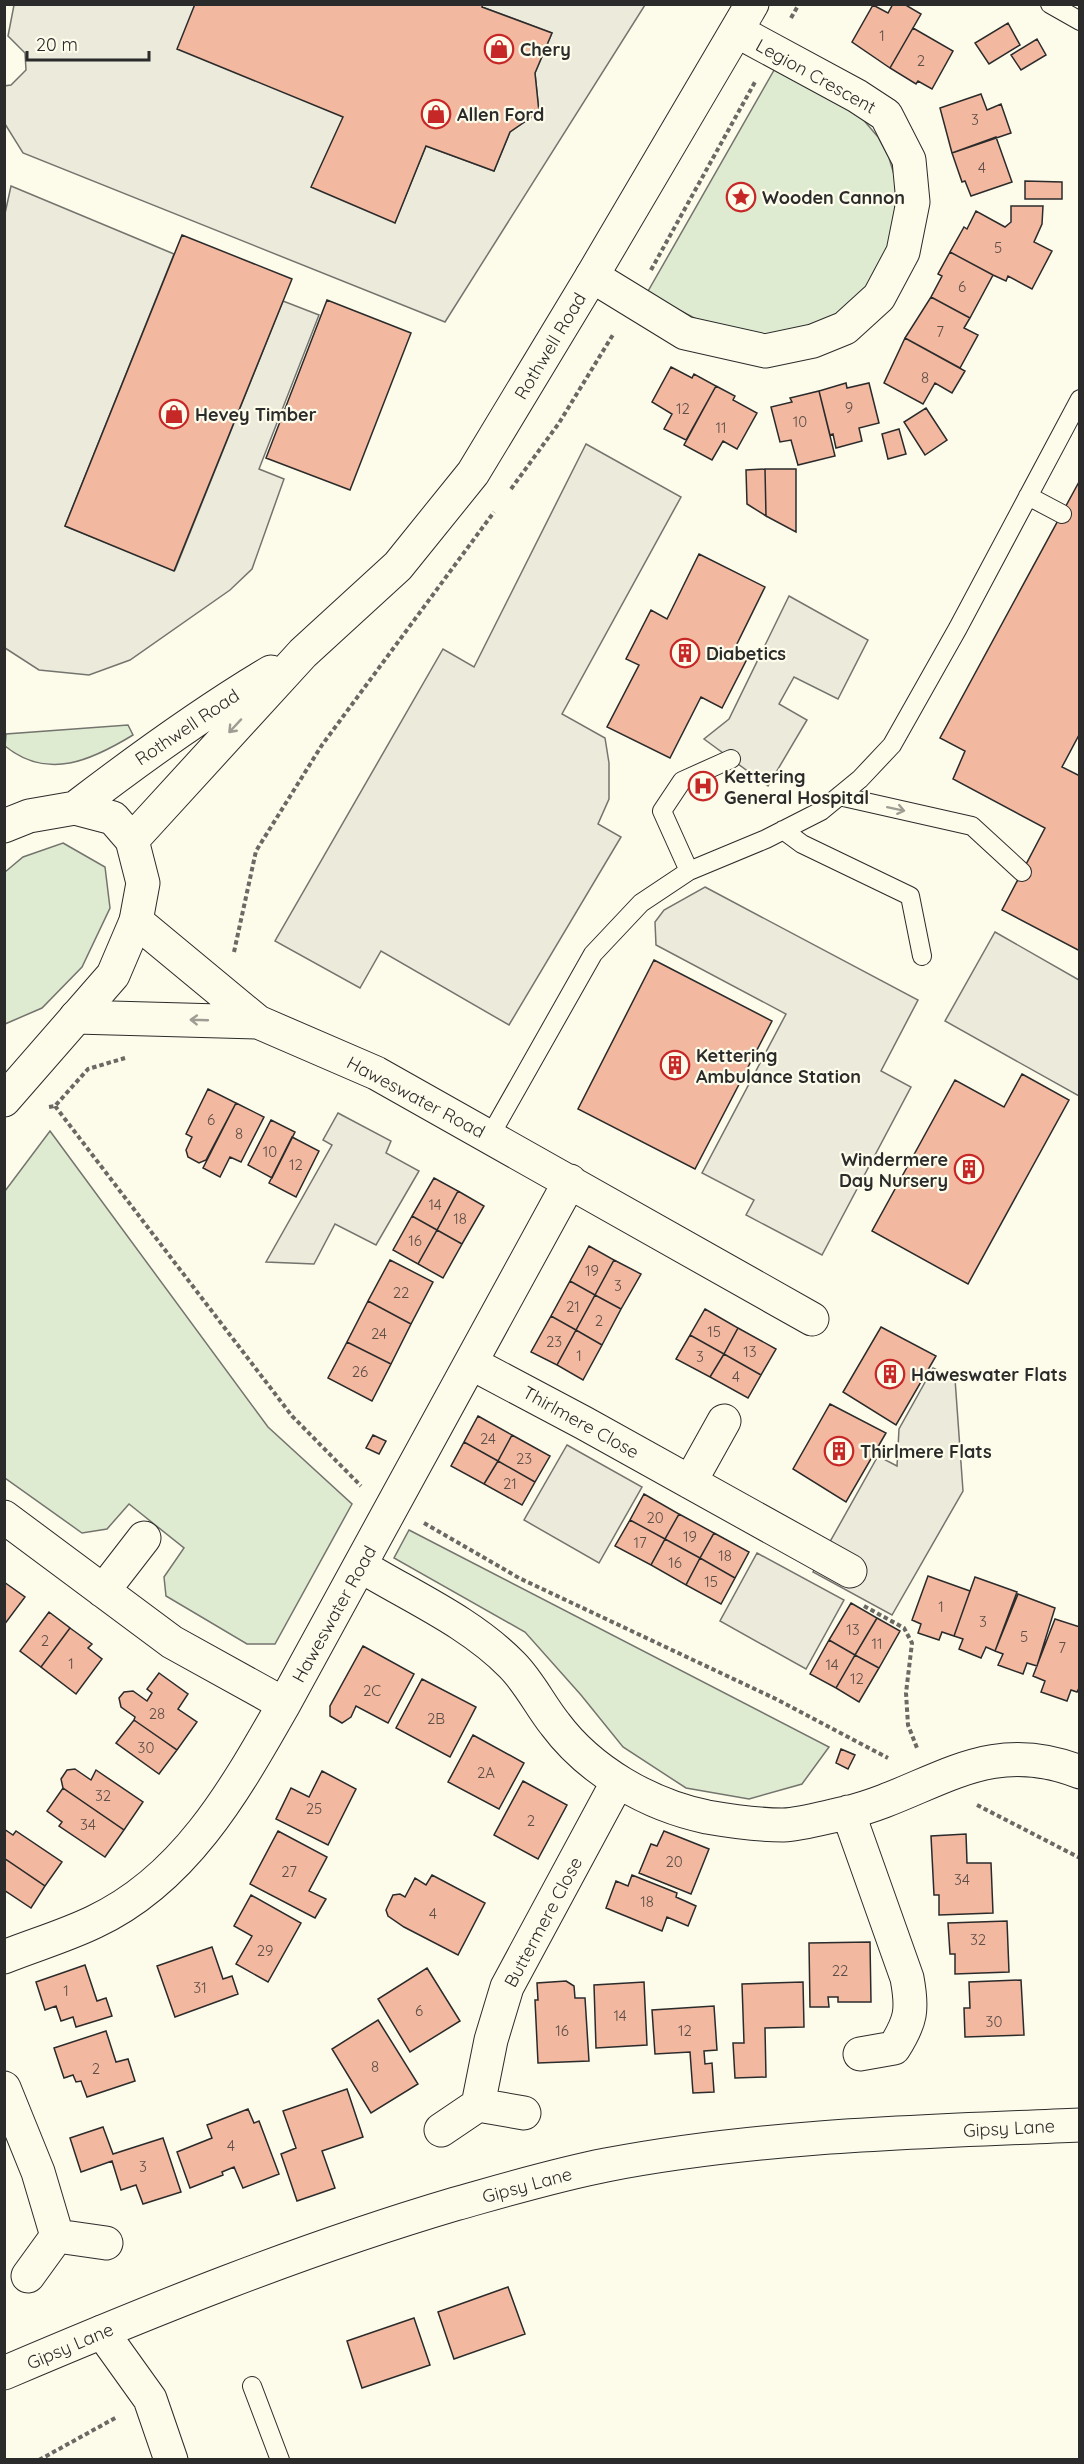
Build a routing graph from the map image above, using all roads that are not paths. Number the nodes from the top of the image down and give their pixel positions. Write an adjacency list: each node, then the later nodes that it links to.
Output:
1 (1050, 4): 3 (lane)
2 (745, 18): 4 (street, Rothwell Road); 4 (street, Legion Crescent)
3 (1080, 21)
4 (592, 276): 8 (street, Rothwell Road)
5 (1080, 399): 6 (lane)
6 (1028, 496): 7 (lane); 10 (lane)
7 (1062, 514)
8 (303, 652): 11 (street, Rothwell Road); 14 (street, Rothwell Road, one-way to 14)
9 (731, 759): 15 (lane)
10 (839, 796): 13 (lane); 16 (lane, one-way to 16)
11 (75, 808): 12 (street); 14 (street)
12 (4, 826)
13 (783, 830): 15 (lane); 18 (lane)
14 (132, 840): 17 (street)
15 (689, 871): 24 (lane)
16 (1022, 872)
17 (136, 921): 19 (street); 20 (street, Haweswater Road)
18 (922, 956)
19 (76, 1017): 20 (street, Haweswater Road, one-way to 19); 21 (street)
20 (258, 1022): 24 (street, Haweswater Road)
21 (47, 1050): 22 (street); 23 (street)
22 (4, 1065)
23 (4, 1100)
24 (490, 1136): 25 (street, Haweswater Road)
25 (570, 1181): 26 (street, Haweswater Road); 27 (street, Haweswater Road)
26 (812, 1319)
27 (471, 1363): 29 (street, Thirlmere Close); 32 (street, Haweswater Road)
28 (724, 1421): 29 (street)
29 (690, 1482): 33 (street, Thirlmere Close)
30 (4, 1517): 34 (street)
31 (144, 1538): 34 (street)
32 (361, 1566): 35 (street, Haweswater Road); 37 (street)
33 (850, 1571)
34 (103, 1592): 35 (street)
35 (284, 1704): 39 (street, Haweswater Road)
36 (1080, 1772): 38 (street)
37 (618, 1781): 38 (street); 42 (street, Buttermere Close)
38 (848, 1812): 40 (street)
39 (4, 1957)
40 (860, 2054)
41 (4, 2088): 46 (street)
42 (478, 2105): 43 (street); 45 (street)
43 (524, 2113)
44 (1080, 2125): 49 (street, Gipsy Lane)
45 (441, 2130)
46 (57, 2236): 47 (street); 48 (street)
47 (106, 2243)
48 (28, 2276)
49 (102, 2332): 50 (street, Gipsy Lane); 52 (street)
50 (4, 2373)
51 (252, 2386): 53 (lane)
52 (171, 2460)
53 (280, 2460)

